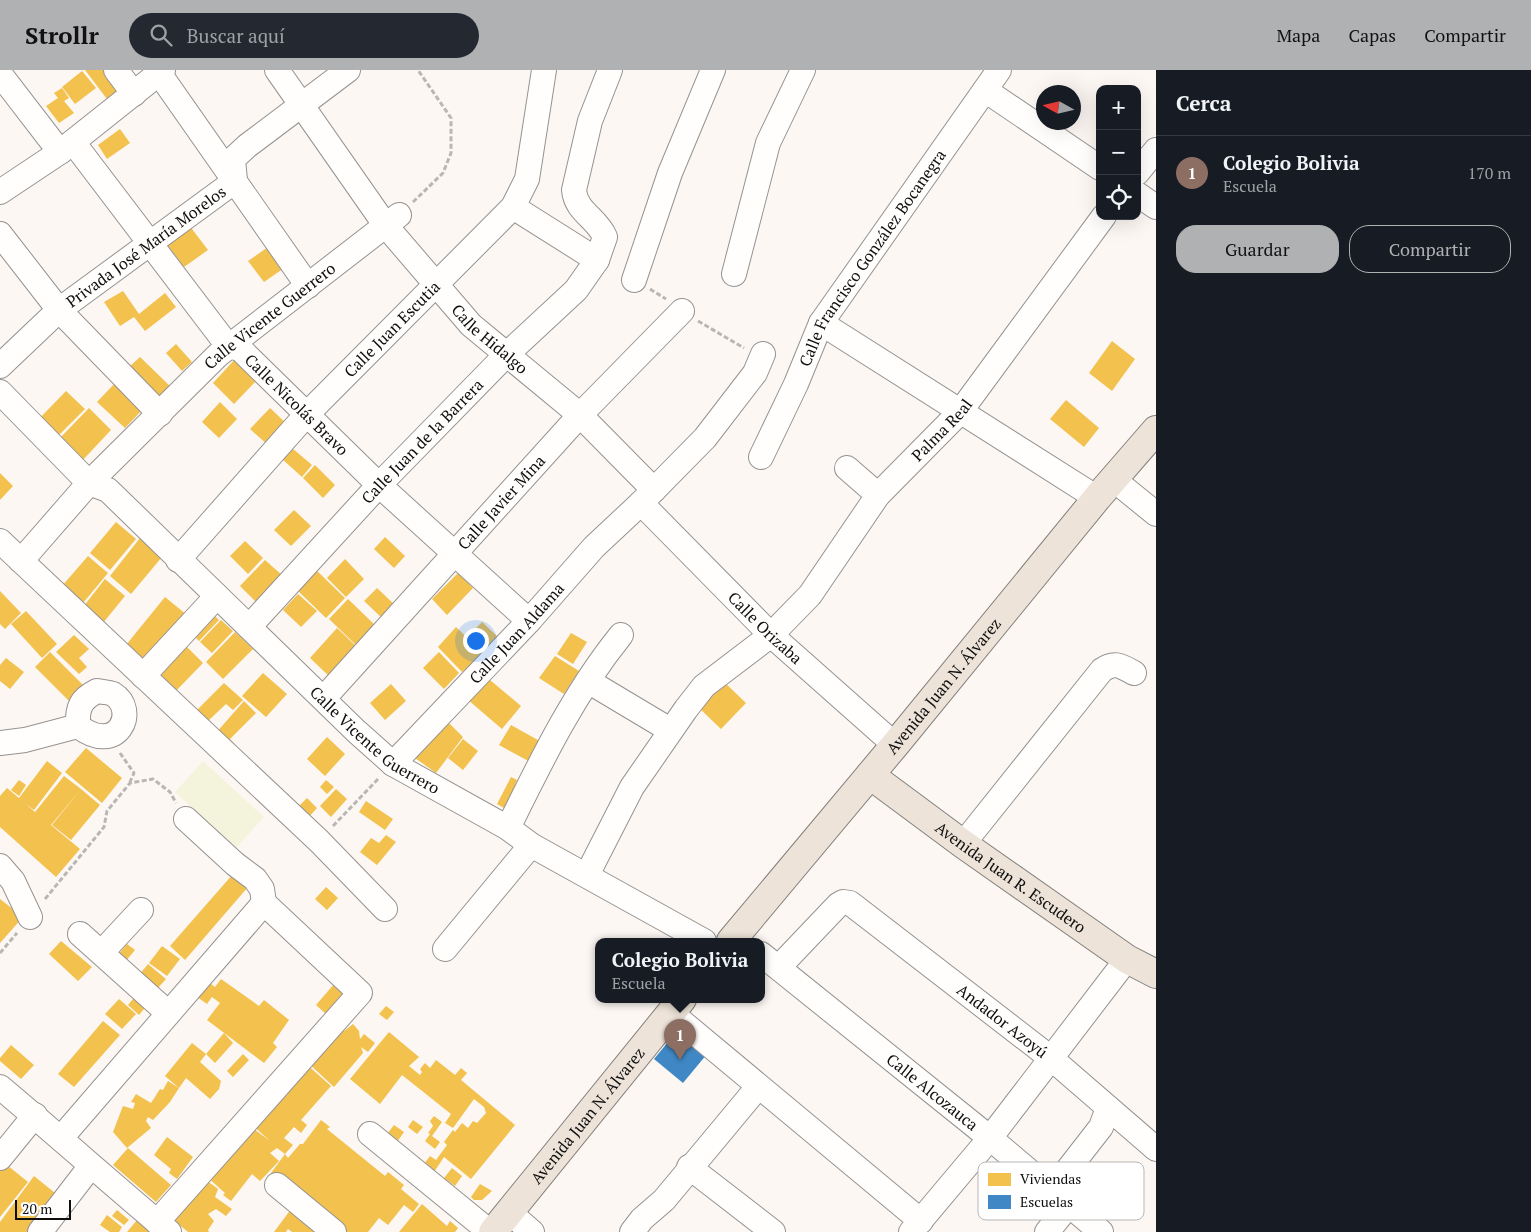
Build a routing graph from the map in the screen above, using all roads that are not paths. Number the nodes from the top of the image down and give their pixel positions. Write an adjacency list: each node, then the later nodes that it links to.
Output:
1 (116, 70): 12 (street)
2 (277, 70): 13 (street, Calle Hidalgo)
3 (348, 70): 13 (street, Privada José María Morelos)
4 (544, 70): 21 (street, Calle Juan Escutia)
5 (610, 70): 27 (street, Calle Juan de la Barrera)
6 (713, 70): 29 (street)
7 (803, 70): 28 (street)
8 (999, 70): 11 (street, Calle Francisco González Bocanegra)
9 (161, 71): 12 (street); 18 (street)
10 (0, 74): 14 (street, Calle Nicolás Bravo)
11 (985, 90): 16 (street); 34 (street, Calle Francisco González Bocanegra)
12 (134, 94): 14 (street)
13 (302, 105): 18 (street, Privada José María Morelos); 23 (street, Calle Hidalgo)
14 (67, 147): 19 (street); 26 (street, Calle Nicolás Bravo)
15 (1156, 150): 17 (street)
16 (1096, 165)
17 (1141, 168)
18 (235, 181): 26 (street, Privada José María Morelos); 31 (street)
19 (0, 192)
20 (1141, 197): 22 (street)
21 (513, 207): 27 (street); 30 (street, Calle Juan Escutia)
22 (1156, 207)
23 (393, 220): 30 (street, Calle Hidalgo); 31 (street, Calle Vicente Guerrero)
24 (1101, 220): 40 (street, Palma Real)
25 (0, 234): 32 (street)
26 (148, 244): 32 (street, Privada José María Morelos); 35 (street, Calle Nicolás Bravo)
27 (597, 260): 37 (street, Calle Juan de la Barrera)
28 (734, 274)
29 (634, 280)
30 (437, 284): 37 (street, Calle Hidalgo); 42 (street, Calle Juan Escutia)
31 (308, 286): 35 (street, Calle Vicente Guerrero)
32 (59, 310): 38 (street, Privada José María Morelos); 41 (street)
33 (682, 311): 43 (street, Calle Javier Mina)
34 (820, 323): 40 (street); 45 (street, Calle Francisco González Bocanegra)
35 (228, 346): 41 (street, Calle Vicente Guerrero); 42 (street, Calle Nicolás Bravo)
36 (763, 354): 51 (street, Calle Juan Aldama)
37 (506, 355): 43 (street, Calle Hidalgo); 48 (street, Calle Juan de la Barrera)
38 (0, 366)
39 (0, 392): 47 (street, Calle Vicente Guerrero)
40 (960, 412): 49 (street); 50 (street, Palma Real)
41 (160, 414): 47 (street, Calle Vicente Guerrero)
42 (307, 414): 48 (street, Calle Nicolás Bravo); 55 (street, Calle Juan Escutia)
43 (580, 415): 51 (street, Calle Hidalgo); 54 (street, Calle Javier Mina)
44 (1156, 430): 49 (main road, Avenida Juan N. Álvarez)
45 (761, 457)
46 (847, 468): 50 (street)
47 (89, 483): 55 (street, Calle Vicente Guerrero); 56 (street, Calle Vicente Guerrero)
48 (379, 485): 54 (street, Calle Nicolás Bravo); 59 (street, Calle Juan de la Barrera)
49 (1105, 488): 52 (street); 69 (main road, Avenida Juan N. Álvarez)
50 (878, 495): 61 (street, Palma Real)
51 (647, 497): 58 (street, Calle Juan Aldama); 61 (street, Calle Orizaba)
52 (1156, 514)
53 (0, 541): 56 (street)
54 (454, 553): 58 (street, Calle Nicolás Bravo); 65 (street, Calle Javier Mina)
55 (178, 560): 57 (street, Calle Vicente Guerrero)
56 (21, 561): 63 (street)
57 (217, 596): 59 (street, Calle Vicente Guerrero); 63 (street)
58 (529, 621): 70 (street, Calle Juan Aldama)
59 (249, 627): 65 (street, Calle Vicente Guerrero)
60 (621, 635): 64 (street)
61 (771, 635): 67 (street, Palma Real); 69 (street, Calle Orizaba)
62 (1134, 673): 74 (street)
63 (142, 676): 79 (street)
64 (588, 681): 67 (street); 73 (street)
65 (324, 698): 70 (street, Calle Vicente Guerrero)
66 (78, 726): 66 (street); 68 (street)
67 (670, 730): 77 (street, Palma Real)
68 (0, 743)
69 (895, 745): 71 (main road, Avenida Juan N. Álvarez)
70 (393, 764): 73 (street, Calle Vicente Guerrero)
71 (870, 775): 74 (main road, Avenida Juan R. Escudero); 84 (main road, Avenida Juan N. Álvarez)
72 (186, 819): 78 (street)
73 (508, 828): 75 (street, Calle Vicente Guerrero)
74 (963, 844): 87 (main road, Avenida Juan R. Escudero)
75 (531, 845): 77 (street, Calle Vicente Guerrero); 85 (street)
76 (0, 866): 81 (street)
77 (587, 875): 83 (street, Calle Vicente Guerrero)
78 (264, 902): 91 (street); 111 (street)
79 (386, 909)
80 (141, 910): 86 (street)
81 (30, 917)
82 (80, 934): 86 (street)
83 (699, 938)
84 (738, 938)
85 (445, 949)
86 (102, 952): 91 (street)
87 (1127, 959): 89 (main road, Avenida Juan R. Escudero); 92 (street)
88 (770, 961): 92 (street, Andador Azoyú); 99 (street, Calle Alcozauca)
89 (1156, 974)
90 (676, 1005): 93 (street); 109 (main road, Avenida Juan N. Álvarez)
91 (168, 1013): 98 (street)
92 (1052, 1058): 95 (street, Andador Azoyú); 99 (street)
93 (758, 1086): 105 (street); 110 (street)
94 (0, 1087): 96 (street)
95 (1108, 1108): 100 (street, Andador Azoyú); 103 (street)
96 (35, 1115): 98 (street); 101 (street)
97 (370, 1134): 109 (street)
98 (61, 1138): 104 (street)
99 (990, 1138): 102 (street, Calle Alcozauca); 110 (street)
100 (1156, 1149)
101 (0, 1158)
102 (1019, 1162)
103 (1081, 1162)
104 (90, 1166): 111 (street); 113 (street)
105 (689, 1167): 112 (street); 116 (street)
106 (277, 1185): 114 (street)
107 (1052, 1220): 117 (street)
108 (1087, 1220): 118 (street, Calle Alcozauca)
109 (497, 1225): 115 (street)
110 (916, 1226)
111 (163, 1227)
112 (768, 1230)
113 (40, 1232)
114 (334, 1232)
115 (532, 1232)
116 (632, 1232)
117 (1048, 1232)
118 (1101, 1232)

